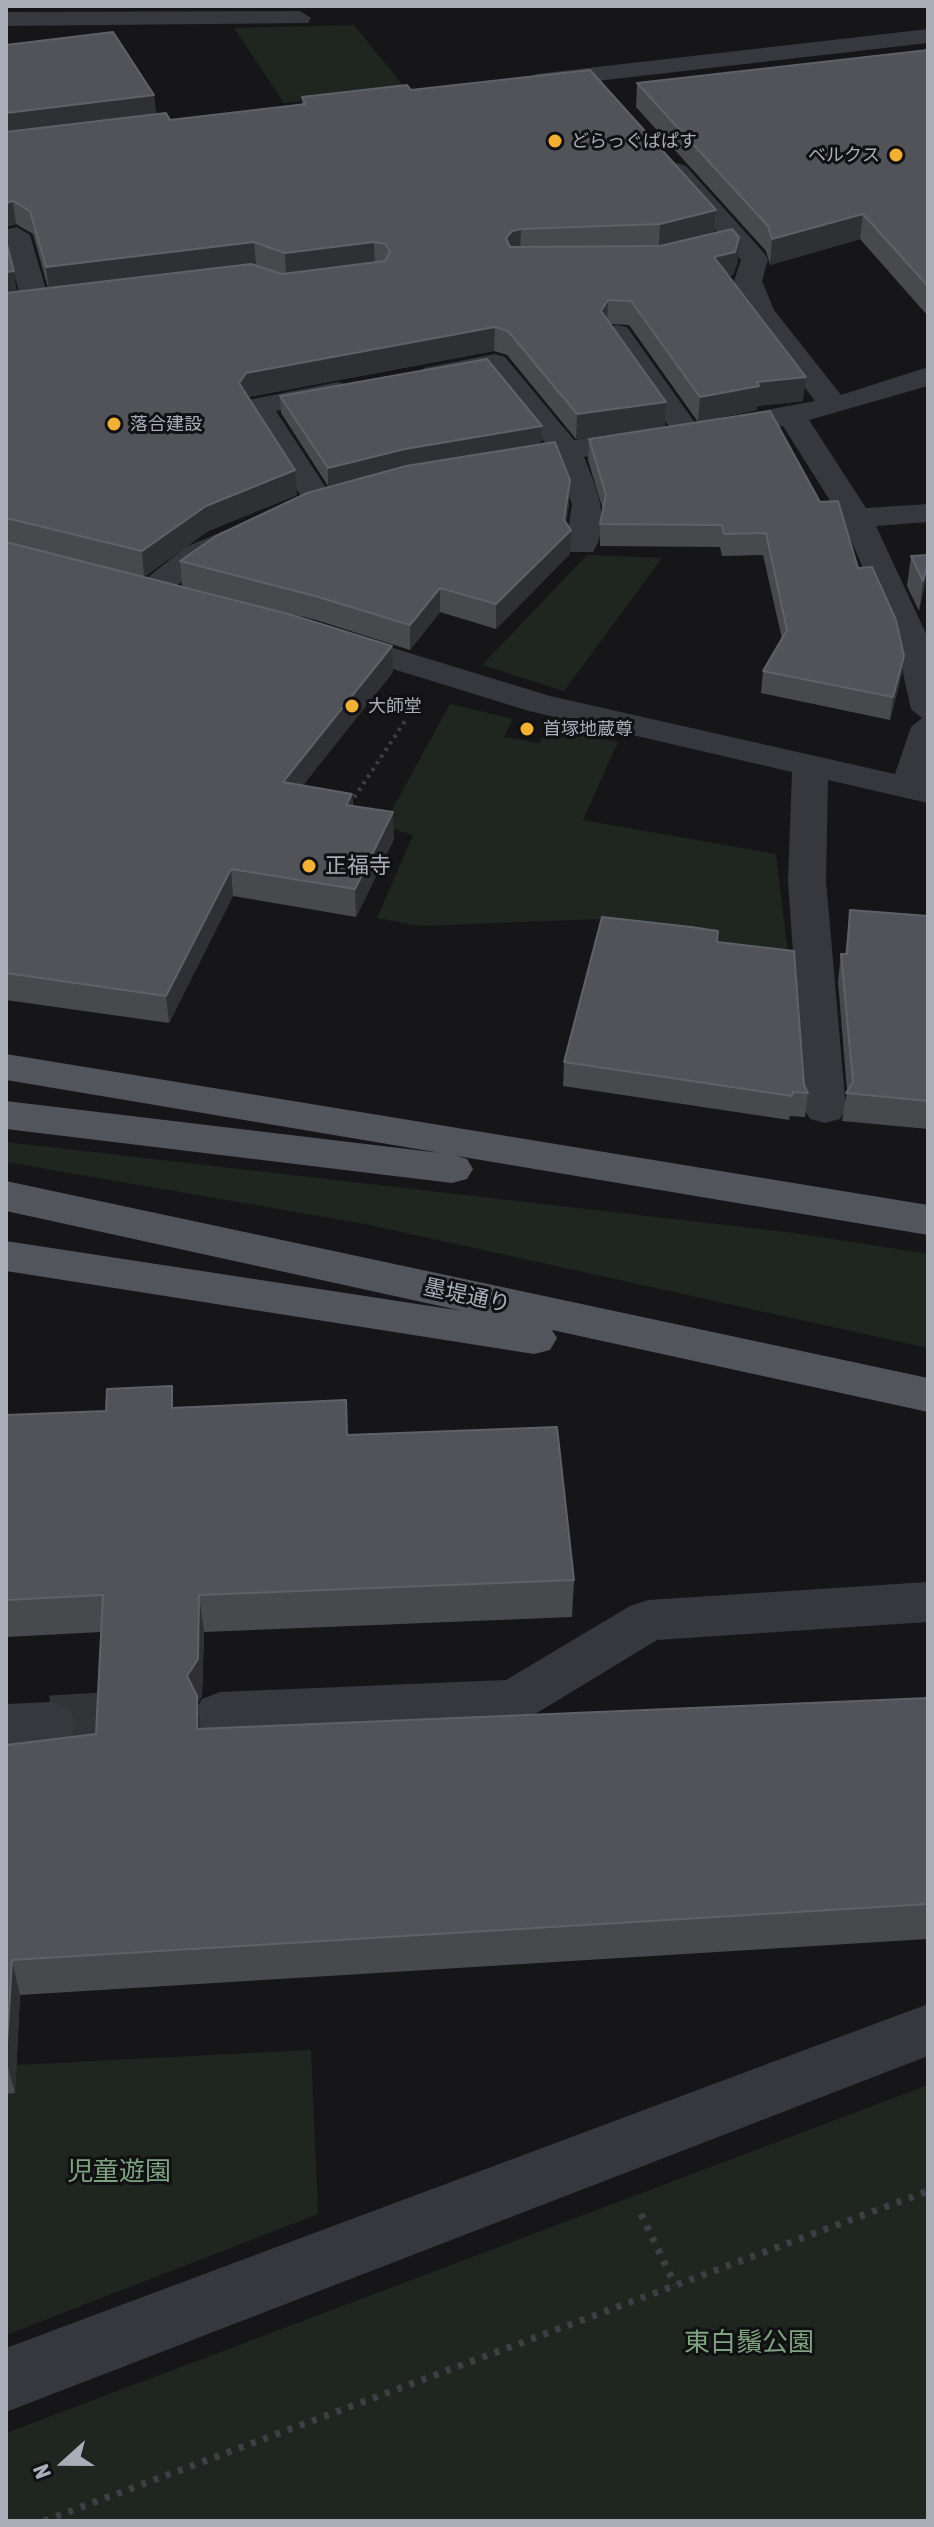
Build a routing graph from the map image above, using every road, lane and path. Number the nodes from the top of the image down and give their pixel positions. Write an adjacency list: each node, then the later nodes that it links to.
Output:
1 (300, 18): 2 (street)
2 (6, 19)
3 (928, 36): 4 (street)
4 (591, 75): 5 (street); 6 (street)
5 (513, 84)
6 (612, 98)
7 (664, 157): 16 (street)
8 (17, 235): 10 (street)
9 (64, 300): 10 (street)
10 (36, 303): 11 (street)
11 (6, 307)
12 (617, 333): 18 (street)
13 (928, 376): 16 (street)
14 (407, 379): 19 (street)
15 (362, 387): 21 (street)
16 (834, 406): 17 (street)
17 (792, 417): 18 (street); 23 (street)
18 (688, 433): 19 (street)
19 (566, 450): 20 (street); 25 (street)
20 (479, 463)
21 (319, 501)
22 (928, 513): 23 (street)
23 (857, 518): 28 (street)
24 (252, 526): 26 (street)
25 (582, 545)
26 (195, 603)
27 (303, 630): 31 (street)
28 (928, 709)
29 (410, 712): 33 (path)
30 (928, 727): 32 (street)
31 (810, 768): 32 (street); 35 (street)
32 (918, 790)
33 (350, 804)
34 (6, 1067): 38 (main road)
35 (825, 1109)
36 (6, 1115): 38 (main road)
37 (6, 1196): 40 (main road, 墨堤通り)
38 (928, 1222)
39 (6, 1256): 40 (main road, 墨堤通り)
40 (928, 1398)
41 (928, 1602): 42 (street)
42 (220, 1714)
43 (928, 2030): 44 (street)
44 (612, 2150): 46 (path); 47 (street)
45 (928, 2191): 46 (path)
46 (675, 2285): 48 (path)
47 (6, 2380)
48 (44, 2521)

